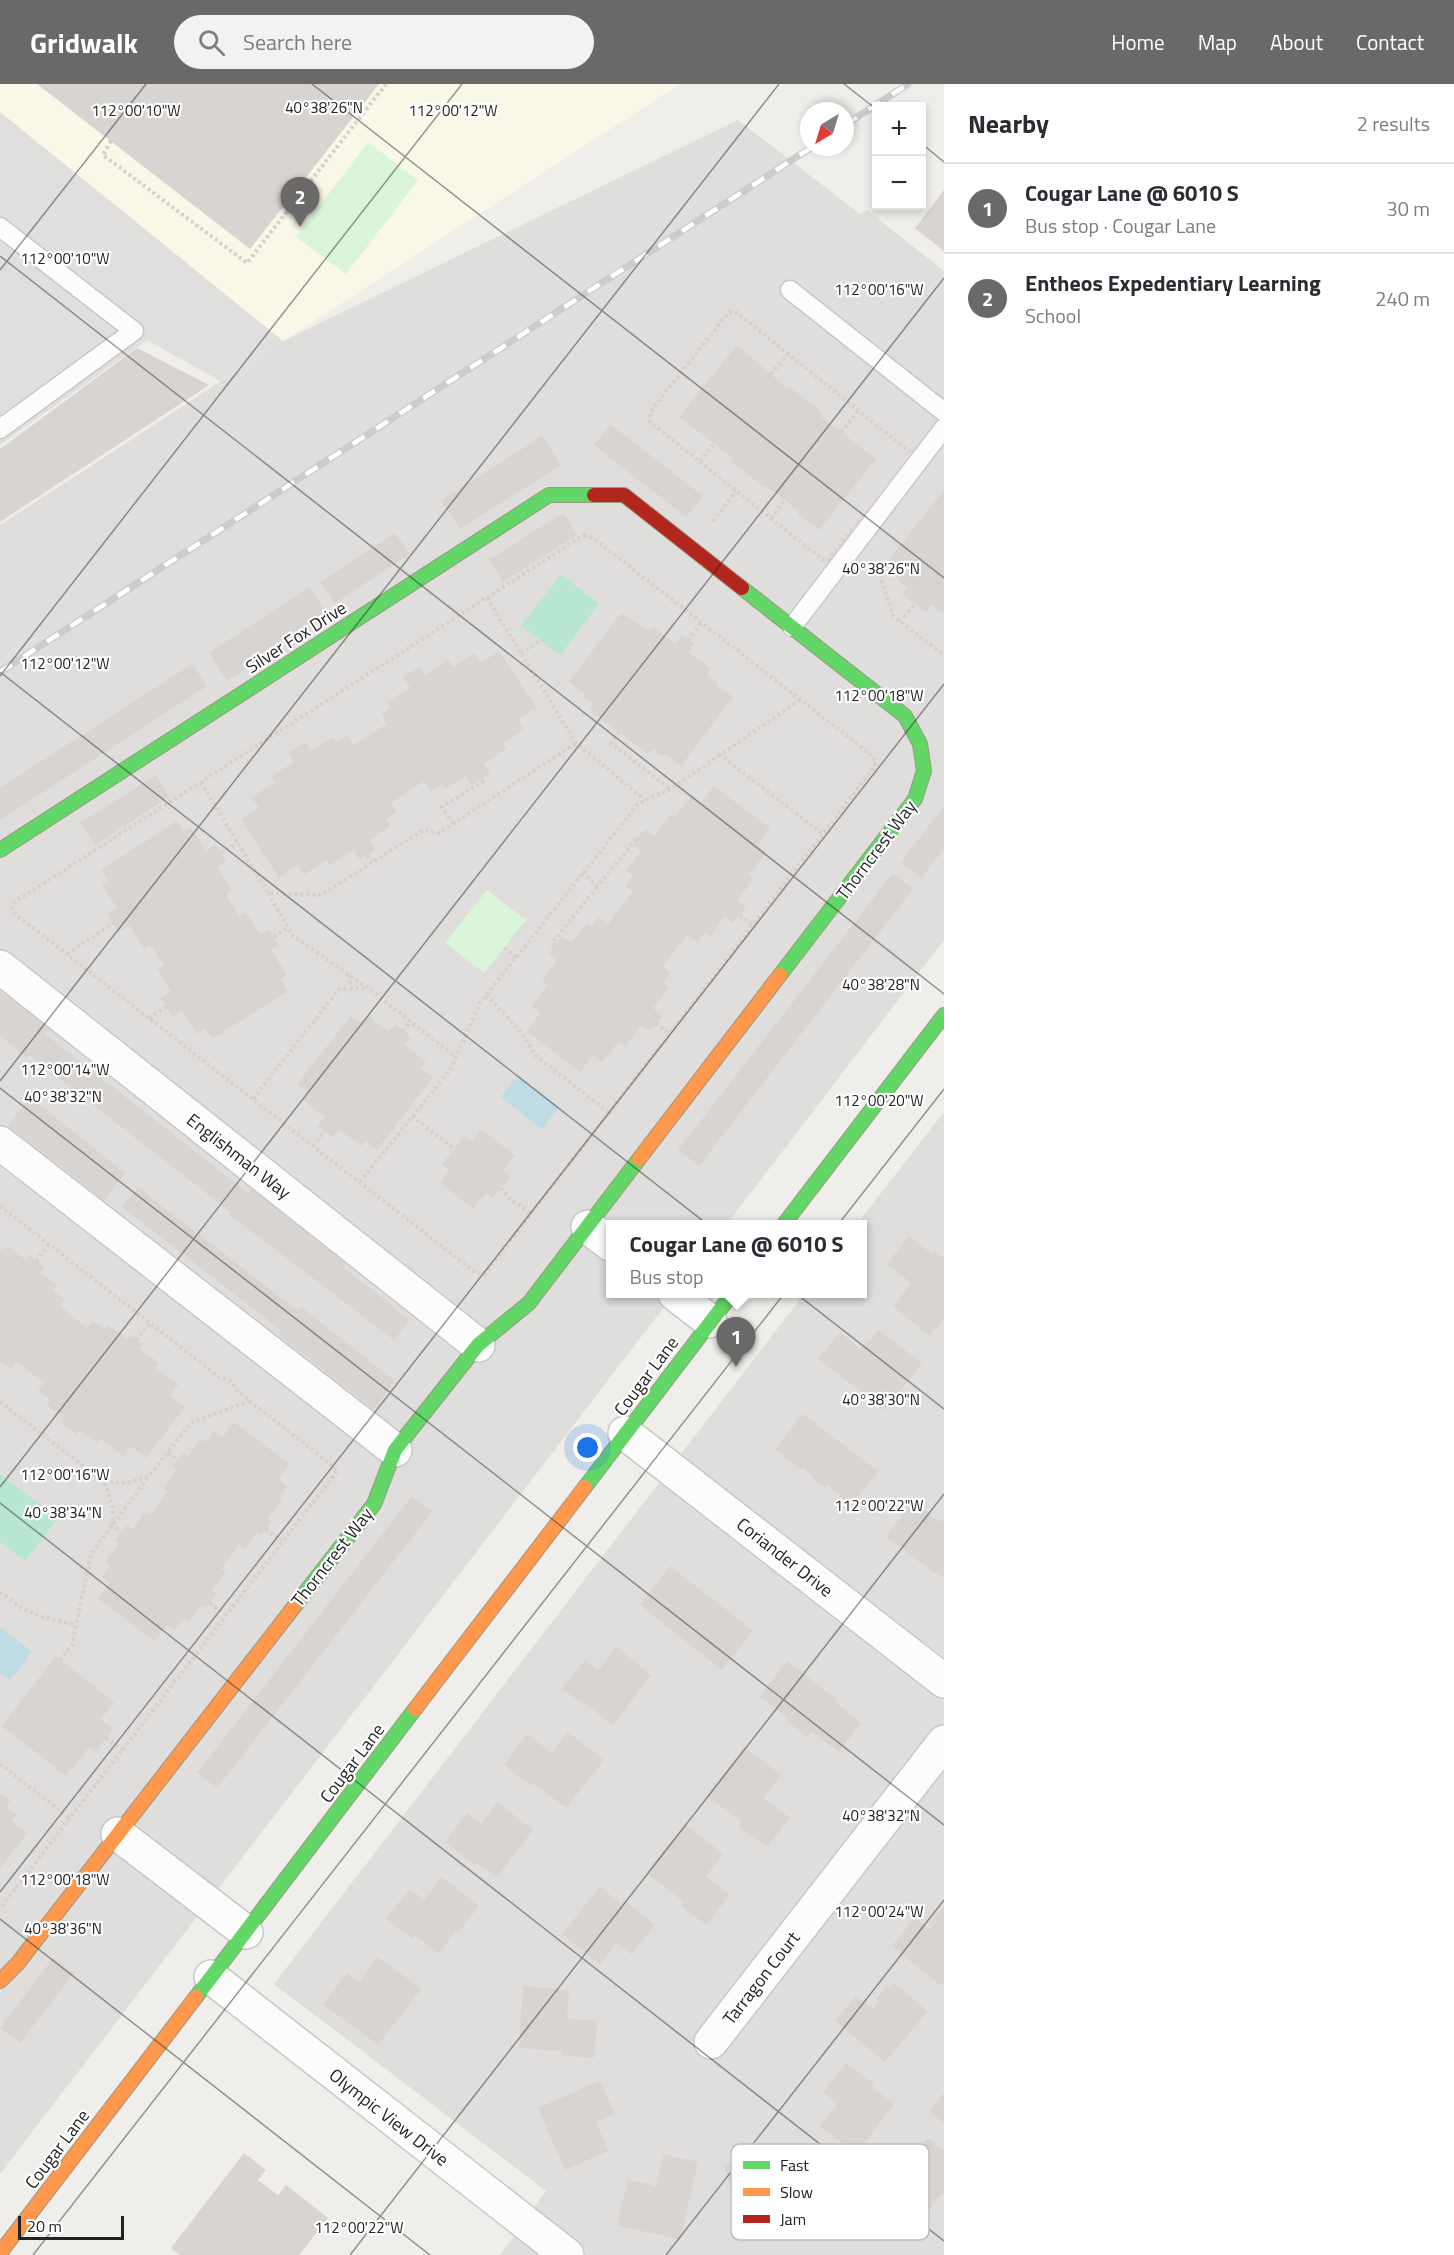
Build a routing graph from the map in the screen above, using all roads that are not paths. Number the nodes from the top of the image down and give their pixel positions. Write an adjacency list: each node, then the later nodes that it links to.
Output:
1 (0, 227): 5 (lane)
2 (790, 290): 3 (lane)
3 (944, 412)
4 (944, 428): 7 (lane)
5 (0, 429)
6 (624, 495): 7 (street, Thorncrest Way); 8 (street, Silver Fox Drive)
7 (792, 627): 12 (street, Thorncrest Way)
8 (0, 850)
9 (0, 967): 18 (street, Englishman Way)
10 (944, 1015): 13 (street)
11 (0, 1143): 20 (street)
12 (610, 1220)
13 (787, 1220)
14 (599, 1235): 18 (street, Thorncrest Way)
15 (681, 1298): 17 (street)
16 (728, 1298): 17 (street, Cougar Lane)
17 (710, 1321): 19 (street, Cougar Lane)
18 (478, 1345): 20 (street, Thorncrest Way)
19 (625, 1433): 21 (street, Coriander Drive); 24 (street, Cougar Lane)
20 (395, 1450): 23 (street, Thorncrest Way)
21 (944, 1681)
22 (944, 1742): 27 (street, Tarragon Court)
23 (118, 1834): 24 (street); 26 (street, Thorncrest Way)
24 (246, 1932): 25 (street, Cougar Lane)
25 (210, 1977): 28 (street, Cougar Lane); 29 (street, Olympic View Drive)
26 (0, 1981)
27 (711, 2042)
28 (0, 2253)
29 (567, 2255)

